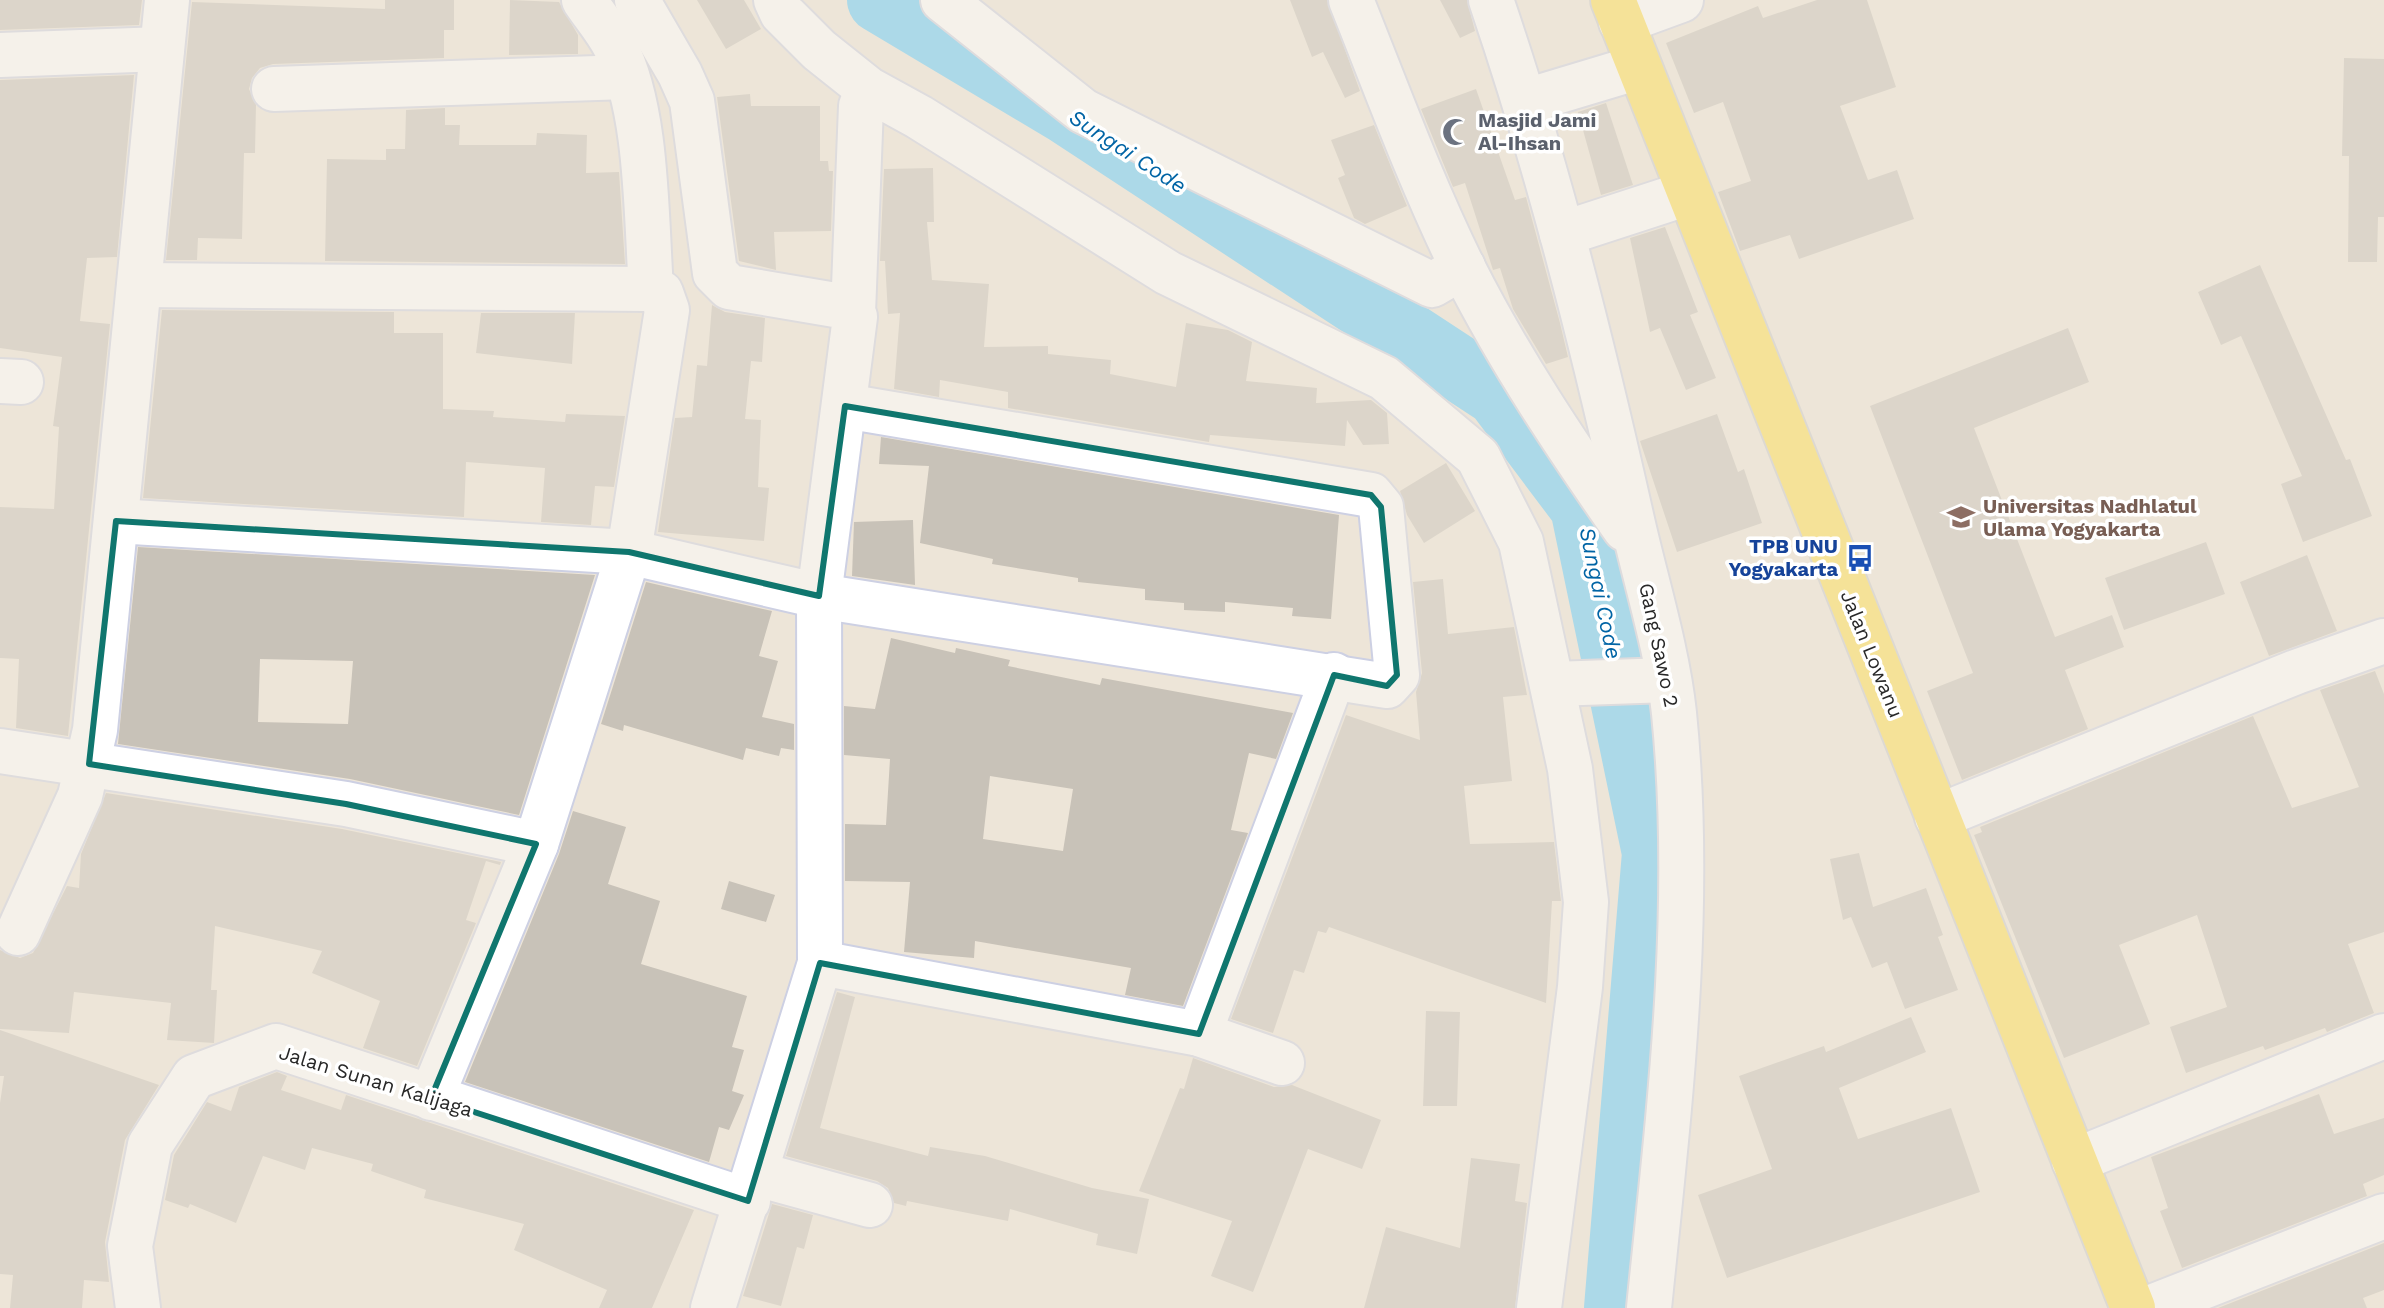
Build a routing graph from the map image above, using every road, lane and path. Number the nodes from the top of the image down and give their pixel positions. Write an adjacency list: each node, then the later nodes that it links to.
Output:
1 (167, 0): 10 (street)
2 (584, 0): 13 (street)
3 (637, 0): 22 (street)
4 (776, 0): 31 (street)
5 (943, 0): 19 (street)
6 (1351, 0): 19 (street)
7 (1491, 0): 15 (street, Gang Sawo 2)
8 (1681, 0): 9 (street)
9 (1617, 11): 12 (main road, Jalan Lowanu)
10 (162, 49): 11 (street); 20 (street)
11 (0, 55)
12 (1639, 67): 15 (street); 17 (main road, Jalan Lowanu)
13 (627, 77): 14 (street); 21 (street)
14 (274, 89)
15 (1526, 101): 18 (street, Gang Sawo 2)
16 (861, 106): 22 (street)
17 (1688, 193): 18 (street); 34 (main road, Jalan Lowanu)
18 (1562, 234): 25 (street, Gang Sawo 2)
19 (1463, 267): 25 (street)
20 (141, 285): 21 (street); 24 (street)
21 (651, 289): 26 (street)
22 (853, 313): 23 (street)
23 (845, 406): 27 (street); 29 (street)
24 (116, 521): 26 (street); 33 (street)
25 (1638, 546): 30 (street, Gang Sawo 2)
26 (629, 552): 27 (street); 35 (street)
27 (819, 596): 29 (street); 37 (street)
28 (2384, 641): 34 (street)
29 (1334, 675): 38 (street)
30 (1655, 680): 31 (street); 49 (street, Gang Sawo 2)
31 (1564, 684): 48 (street)
32 (0, 751): 33 (street)
33 (89, 764): 35 (street); 36 (street)
34 (1937, 817): 42 (main road, Jalan Lowanu)
35 (536, 844): 41 (street)
36 (18, 933)
37 (820, 963): 38 (street); 43 (street)
38 (1199, 1034): 40 (street)
39 (2384, 1036): 42 (street)
40 (1282, 1063)
41 (431, 1098): 43 (street, Jalan Sunan Kalijaga); 46 (street, Jalan Sunan Kalijaga)
42 (2074, 1161): 50 (main road, Jalan Lowanu)
43 (752, 1187): 44 (street, Jalan Sunan Kalijaga); 47 (street)
44 (870, 1205)
45 (2384, 1216): 51 (street)
46 (138, 1308)
47 (713, 1308)
48 (1539, 1308)
49 (1649, 1308)
50 (2133, 1308)
51 (2149, 1308)

